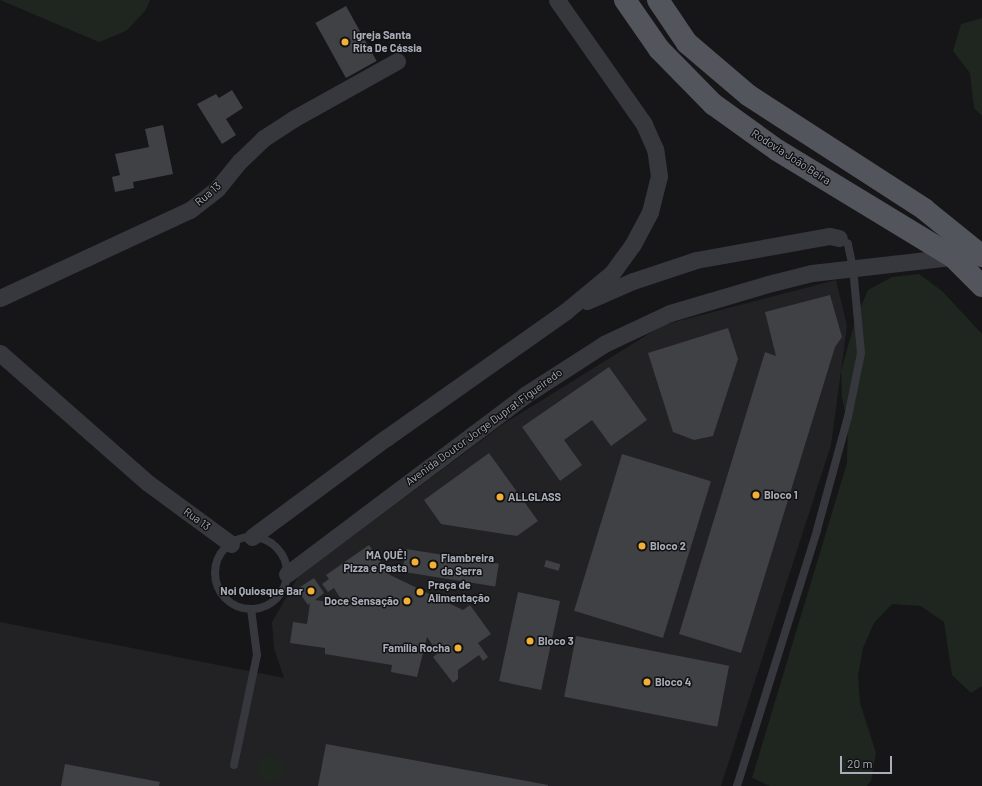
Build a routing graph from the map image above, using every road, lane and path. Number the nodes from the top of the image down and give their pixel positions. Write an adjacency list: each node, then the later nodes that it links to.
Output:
1 (557, 0): 11 (street)
2 (626, 0): 7 (main road, Rodovia João Beira)
3 (658, 0): 6 (main road)
4 (397, 61): 10 (street, Rua 13)
5 (839, 238): 8 (lane); 11 (street)
6 (982, 256)
7 (953, 257): 8 (street, Avenida Doutor Jorge Duprat Figueiredo); 9 (main road, Rodovia João Beira)
8 (853, 268): 15 (street, Avenida Doutor Jorge Duprat Figueiredo); 18 (lane)
9 (982, 286)
10 (0, 298)
11 (566, 311): 13 (street)
12 (0, 353): 14 (street, Rua 13)
13 (252, 537): 14 (lane); 15 (lane)
14 (230, 544): 16 (lane)
15 (287, 574): 16 (lane)
16 (250, 609): 17 (lane)
17 (234, 765)
18 (737, 786)

